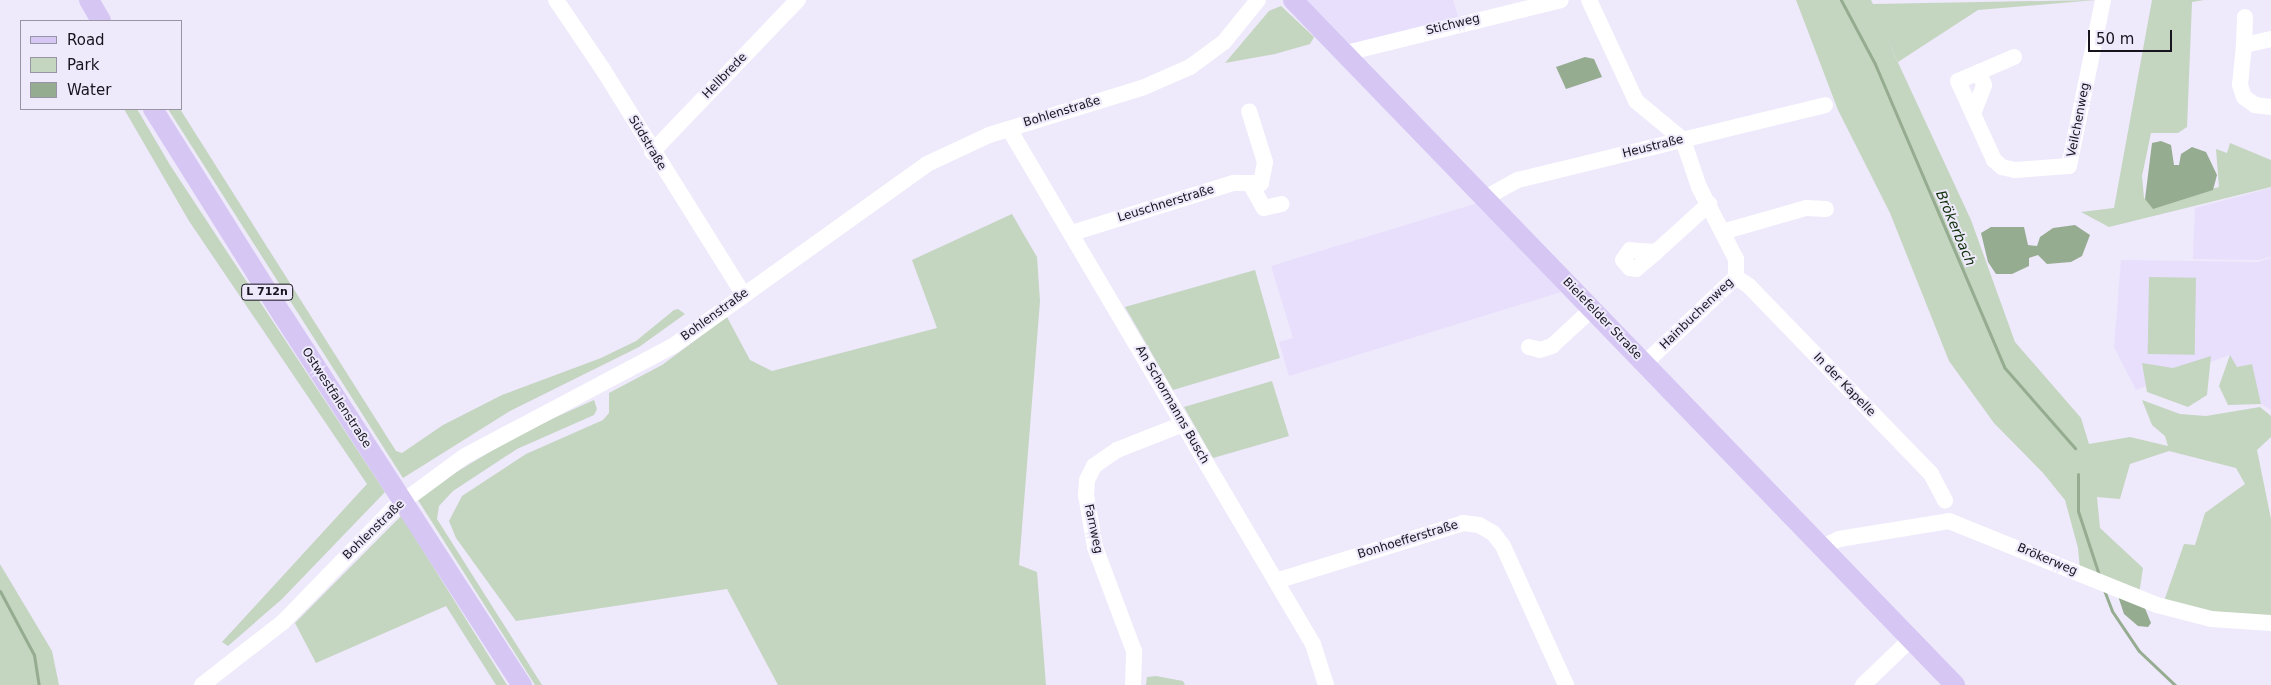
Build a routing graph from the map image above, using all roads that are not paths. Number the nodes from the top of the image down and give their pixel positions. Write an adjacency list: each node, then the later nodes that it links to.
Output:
1 (89, 0): 10 (main road)
2 (556, 0): 23 (street, Südstraße)
3 (798, 0): 23 (street, Hellbrede)
4 (1258, 0): 21 (street, Bohlenstraße)
5 (1293, 0): 13 (main road, Bielefelder Straße)
6 (1561, 0): 13 (street, Stichweg)
7 (1589, 0): 22 (street)
8 (2103, 0): 20 (street, Veilchenweg)
9 (2246, 17): 12 (street)
10 (100, 20)
11 (2271, 39): 12 (street)
12 (2244, 45): 17 (street)
13 (1346, 53): 25 (main road, Bielefelder Straße)
14 (2014, 57): 15 (street, Veilchenweg)
15 (1979, 72): 20 (street); 20 (street, Veilchenweg)
16 (1825, 105): 22 (street, Heustraße)
17 (2271, 107)
18 (153, 110): 44 (main road, Ostwestfalenstraße / L 712n)
19 (1249, 111): 24 (street)
20 (1972, 114)
21 (1009, 129): 30 (street, An Schormanns Busch); 33 (street, Bohlenstraße)
22 (1683, 140): 25 (street, Heustraße); 27 (street, Hainbuchenweg)
23 (652, 152): 33 (street, Südstraße)
24 (1256, 184): 26 (street); 30 (street, Leuschnerstraße)
25 (1485, 198): 34 (main road, Bielefelder Straße)
26 (1282, 204)
27 (1709, 204): 29 (street, Hainbuchenweg); 31 (street)
28 (1826, 210): 29 (street)
29 (1722, 232): 32 (street, Hainbuchenweg)
30 (1072, 233): 37 (street, An Schormanns Busch)
31 (1656, 252)
32 (1736, 277): 36 (street, Hainbuchenweg); 38 (street, In der Kapelle)
33 (741, 291): 43 (street, Bohlenstraße)
34 (1592, 309): 35 (street); 36 (main road, Bielefelder Straße)
35 (1529, 346)
36 (1645, 363): 39 (main road, Bielefelder Straße)
37 (1183, 424): 40 (street, An Schormanns Busch); 45 (street, Farnweg)
38 (1945, 500)
39 (1822, 547): 41 (street, Brökerweg); 42 (main road, Bielefelder Straße)
40 (1276, 581): 46 (street, An Schormanns Busch); 47 (street, Bonhoefferstraße)
41 (2271, 623)
42 (1911, 639): 48 (street); 49 (main road, Bielefelder Straße)
43 (202, 685)
44 (522, 685)
45 (1134, 685)
46 (1326, 685)
47 (1566, 685)
48 (1863, 685)
49 (1955, 685)

